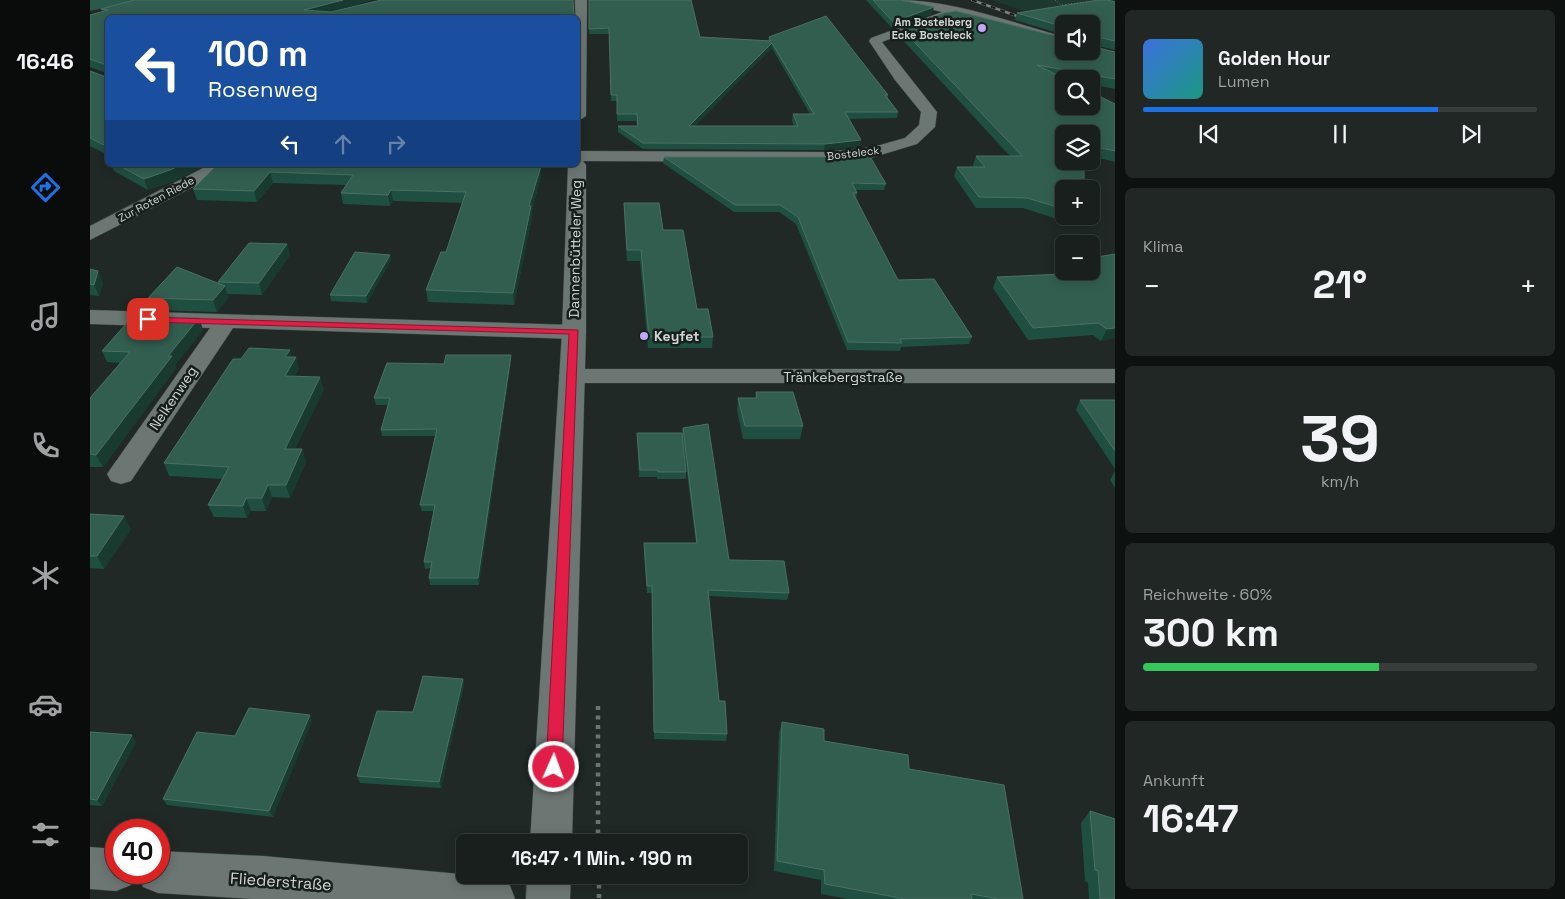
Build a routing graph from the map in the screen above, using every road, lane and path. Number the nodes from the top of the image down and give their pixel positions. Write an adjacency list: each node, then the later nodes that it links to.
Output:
1 (581, 0): 8 (street)
2 (903, 0): 7 (street)
3 (1055, 0): 5 (path)
4 (1100, 0): 5 (path)
5 (1062, 5): 6 (path)
6 (1070, 8)
7 (960, 12): 9 (street); 10 (street, Bosteleck)
8 (580, 15)
9 (1055, 38)
10 (580, 156)
11 (218, 167): 13 (street, Zur Roten Riede)
12 (577, 167): 16 (street, Dannenbütteler Weg)
13 (90, 234)
14 (90, 317): 15 (street)
15 (226, 322): 16 (street); 19 (street, Nelkenweg)
16 (574, 332): 17 (street, Dannenbütteler Weg)
17 (571, 376): 18 (street, Tränkebergstraße); 20 (street, Dannenbütteler Weg)
18 (1115, 376)
19 (121, 474)
20 (551, 834)
21 (90, 868): 22 (street)
22 (105, 869)
23 (170, 873): 26 (street, Fliederstraße)
24 (549, 884): 27 (street)
25 (599, 884): 28 (path)
26 (493, 899)
27 (548, 899)
28 (599, 899)

